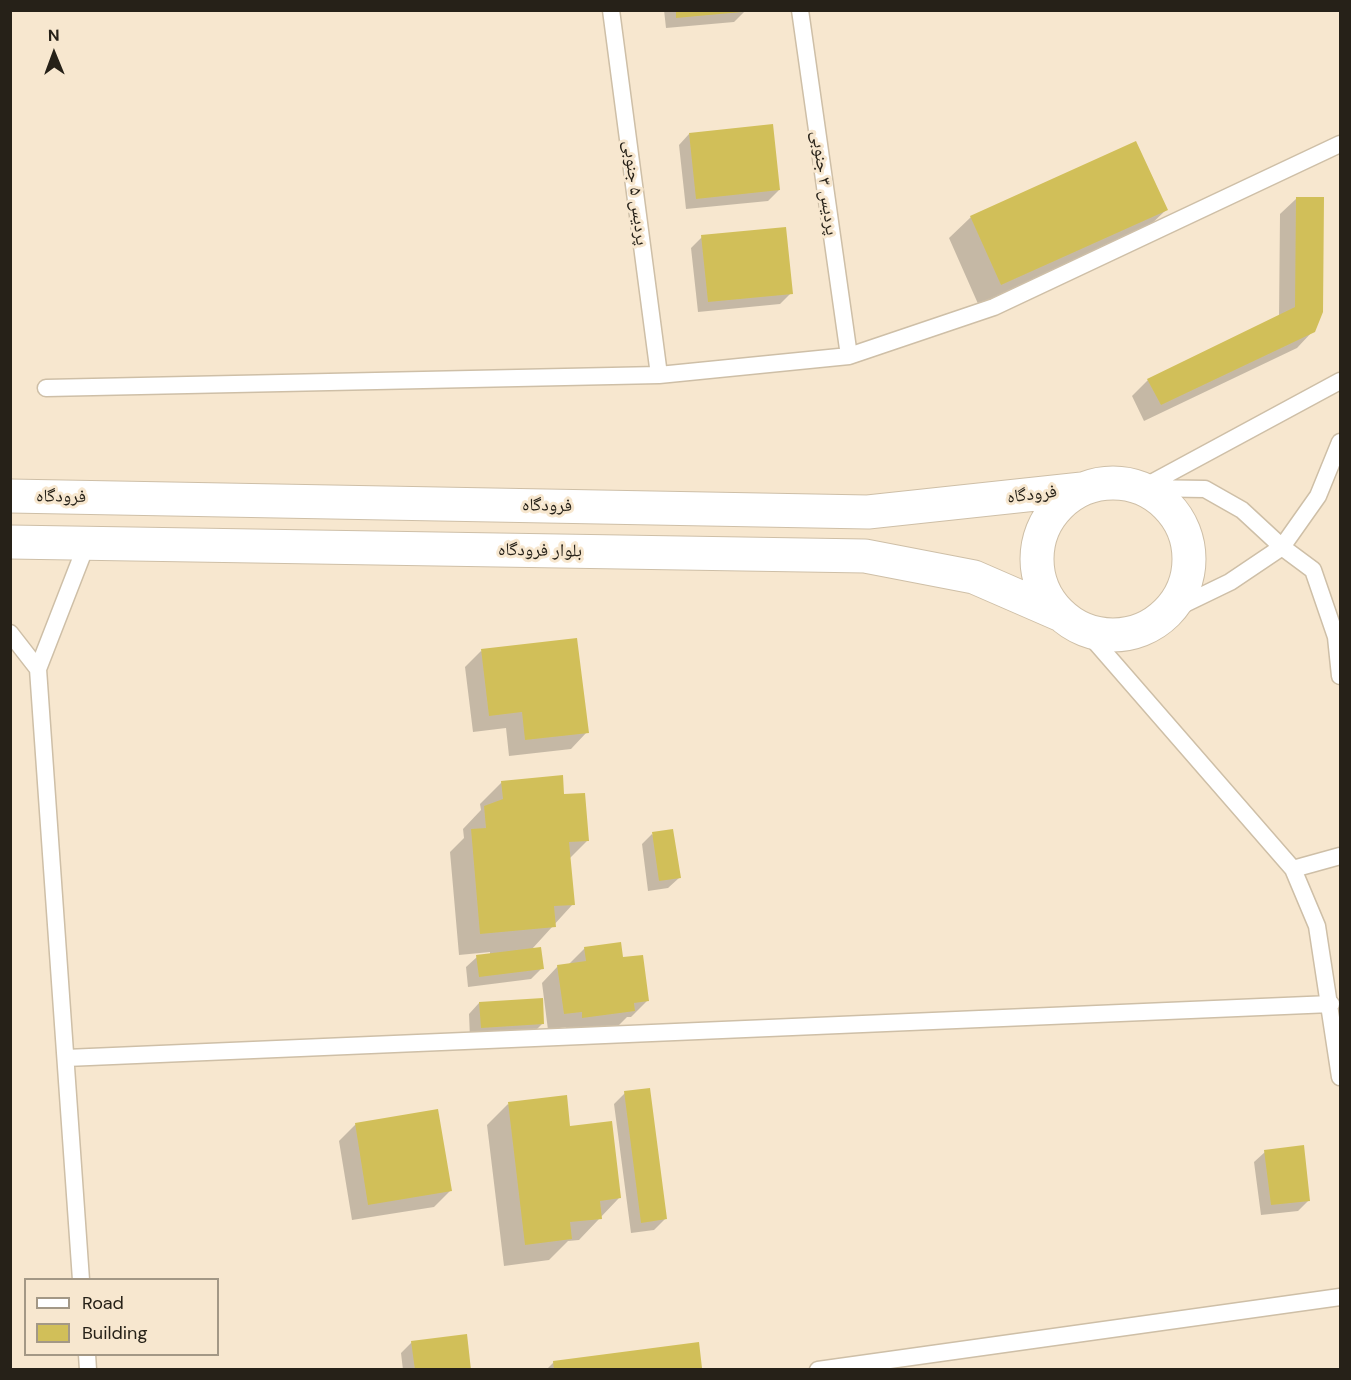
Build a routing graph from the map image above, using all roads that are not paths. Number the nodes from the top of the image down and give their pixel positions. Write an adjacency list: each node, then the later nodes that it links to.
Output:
1 (611, 10): 5 (lane, پردیس ۵ جنوبی)
2 (800, 10): 4 (lane, پردیس ۳ جنوبی)
3 (1341, 144): 4 (lane)
4 (849, 356): 5 (lane)
5 (659, 375): 7 (lane)
6 (1341, 381): 9 (lane)
7 (46, 388)
8 (1341, 442): 14 (lane)
9 (1141, 488): 10 (main road); 14 (lane); 15 (main road)
10 (1082, 489): 11 (main road, فرودگاه); 16 (main road)
11 (10, 496)
12 (10, 542): 13 (main road, بلوار فرودگاه)
13 (87, 543): 16 (main road, بلوار فرودگاه); 18 (lane)
14 (1282, 547): 15 (lane); 19 (lane)
15 (1168, 612): 16 (main road)
16 (1072, 622): 21 (lane)
17 (10, 633): 18 (lane)
18 (38, 669): 23 (lane)
19 (1341, 676)
20 (1341, 856): 21 (lane)
21 (1293, 869): 22 (lane)
22 (1331, 1005): 23 (lane); 24 (lane)
23 (66, 1058): 25 (lane)
24 (1341, 1077)
25 (81, 1278)
26 (1341, 1297): 27 (lane)
27 (818, 1370)

